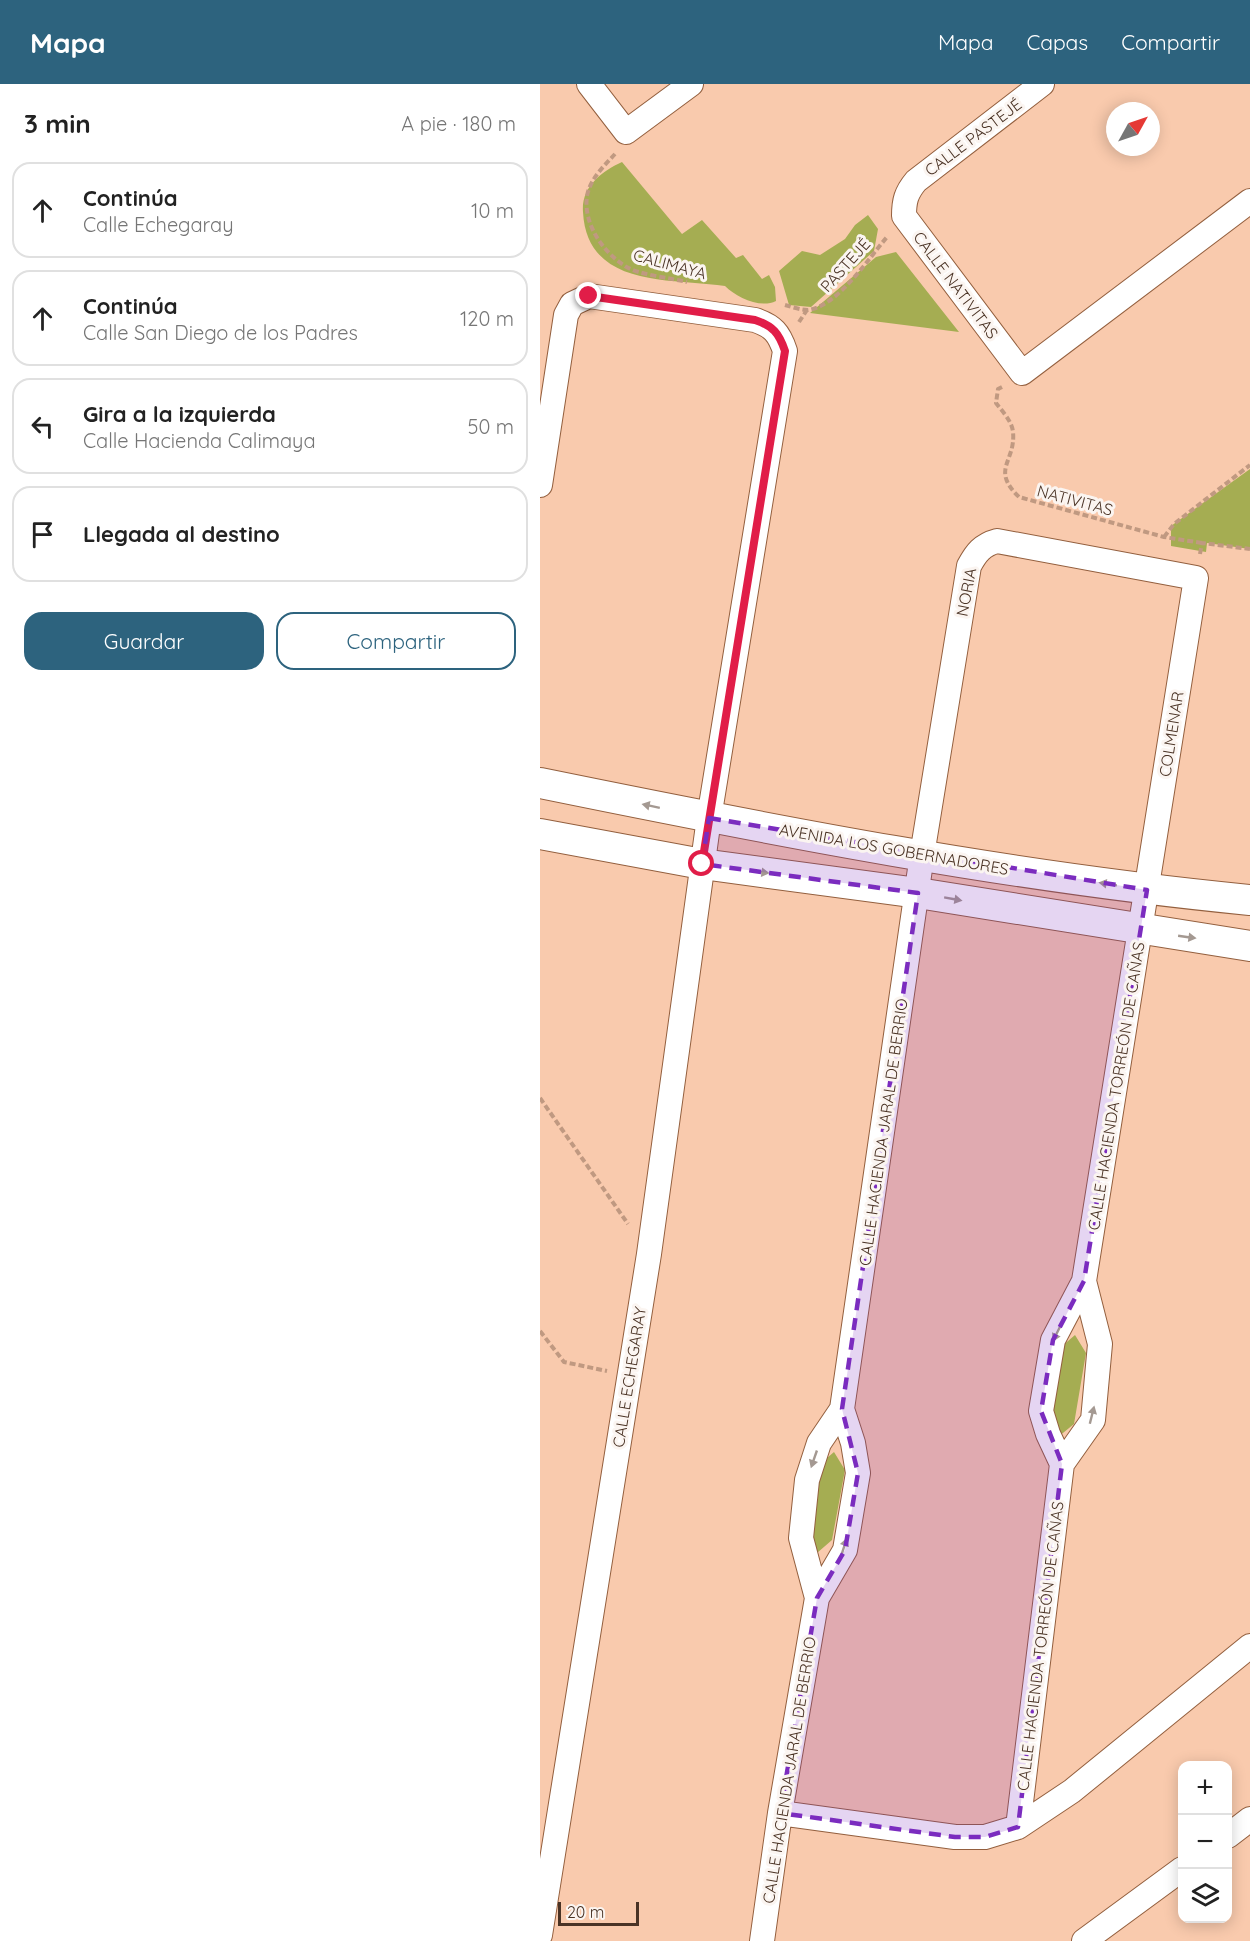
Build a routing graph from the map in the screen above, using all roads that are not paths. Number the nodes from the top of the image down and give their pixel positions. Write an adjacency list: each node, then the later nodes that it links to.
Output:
1 (589, 84): 2 (street)
2 (691, 84)
3 (1042, 84): 4 (street, CALLE PASTEJÉ)
4 (907, 192): 5 (street, CALLE NATIVITAS)
5 (1250, 201)
6 (540, 485): 9 (street, CALLE ECHEGARAY)
7 (1196, 578): 11 (street, NORIA); 13 (street, COLMENAR)
8 (540, 783): 9 (street, AVENIDA LOS GOBERNADORES, one-way to 8)
9 (709, 818): 11 (street, AVENIDA LOS GOBERNADORES); 12 (street, CALLE ECHEGARAY)
10 (540, 834): 12 (street)
11 (922, 855): 13 (street, AVENIDA LOS GOBERNADORES, one-way to 11); 14 (street, CALLE HACIENDA JARAL DE BERRIO)
12 (702, 864): 14 (street, one-way to 14); 28 (street, CALLE ECHEGARAY)
13 (1147, 890): 15 (street, AVENIDA LOS GOBERNADORES); 16 (street, CALLE HACIENDA TORREÓN DE CAÑAS)
14 (918, 893): 16 (street, one-way to 16); 19 (street, CALLE HACIENDA JARAL DE BERRIO)
15 (1250, 900)
16 (1142, 931): 17 (street, one-way to 17); 18 (street, CALLE HACIENDA TORREÓN DE CAÑAS)
17 (1250, 946)
18 (1084, 1281): 20 (street, CALLE HACIENDA TORREÓN DE CAÑAS, one-way to 18); 20 (street, CALLE HACIENDA TORREÓN DE CAÑAS, one-way to 20)
19 (842, 1408): 21 (street, CALLE HACIENDA JARAL DE BERRIO, one-way to 19); 21 (street, CALLE HACIENDA JARAL DE BERRIO, one-way to 21)
20 (1062, 1464): 25 (street, CALLE HACIENDA TORREÓN DE CAÑAS)
21 (817, 1599): 23 (street, CALLE HACIENDA JARAL DE BERRIO)
22 (1250, 1646): 25 (street)
23 (780, 1813): 25 (street); 29 (street, CALLE HACIENDA JARAL DE BERRIO)
24 (1250, 1819): 26 (street)
25 (1018, 1827)
26 (1232, 1832)
27 (1178, 1872): 30 (street)
28 (540, 1935)
29 (762, 1941)
30 (1084, 1941)

